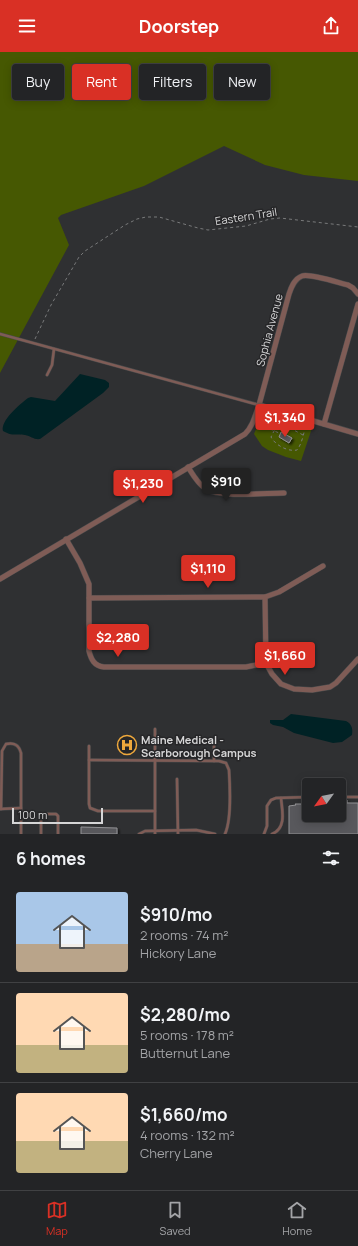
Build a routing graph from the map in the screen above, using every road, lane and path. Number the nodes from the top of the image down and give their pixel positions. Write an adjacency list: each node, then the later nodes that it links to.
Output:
1 (358, 227): 5 (path, Eastern Trail)
2 (358, 294): 8 (street, Sophia Avenue)
3 (358, 304): 11 (street)
4 (0, 334): 5 (lane)
5 (33, 343): 6 (lane)
6 (54, 349): 7 (lane); 8 (lane)
7 (47, 375)
8 (259, 405): 9 (street); 10 (street)
9 (308, 420): 11 (street); 15 (path)
10 (254, 421): 12 (path); 16 (street)
11 (324, 424): 14 (street)
12 (274, 430): 13 (path); 15 (path); 15 (path)
13 (279, 433)
14 (358, 434)
15 (303, 435)
16 (188, 467): 17 (street); 18 (street)
17 (284, 493)
18 (66, 539): 20 (street); 22 (street)
19 (323, 566): 21 (street)
20 (0, 579)
21 (266, 597): 22 (street); 24 (street)
22 (89, 598): 24 (street)
23 (358, 659): 24 (street)
24 (266, 663)
25 (155, 729): 29 (lane)
26 (89, 746): 28 (lane)
27 (214, 746): 30 (lane)
28 (89, 760): 29 (lane); 38 (lane)
29 (155, 761): 30 (lane); 38 (lane)
30 (214, 761): 46 (lane)
31 (177, 779): 40 (lane)
32 (302, 797): 35 (lane)
33 (346, 797): 34 (lane)
34 (358, 797)
35 (281, 798): 47 (lane); 48 (lane)
36 (21, 808): 37 (lane); 37 (lane); 41 (lane)
37 (0, 809)
38 (155, 811): 39 (lane)
39 (155, 832): 40 (lane); 44 (lane)
40 (178, 832): 45 (lane)
41 (21, 834)
42 (41, 834): 43 (lane)
43 (58, 834)
44 (139, 834)
45 (215, 834)
46 (225, 834)
47 (264, 834)
48 (272, 834)

